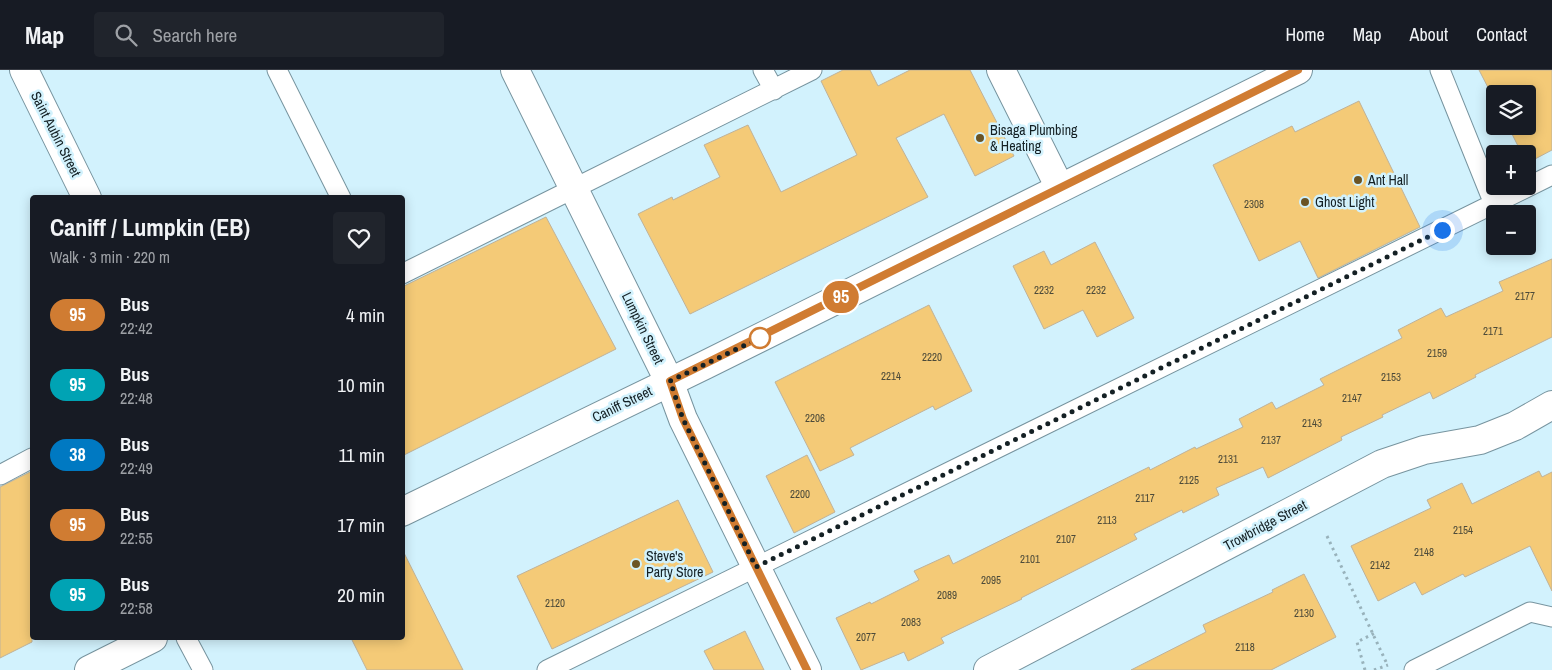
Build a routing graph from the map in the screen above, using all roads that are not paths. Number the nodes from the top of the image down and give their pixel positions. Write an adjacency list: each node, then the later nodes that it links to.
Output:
1 (24, 70): 13 (street, Saint Aubin Street)
2 (278, 70): 14 (lane)
3 (514, 70): 12 (street, Lumpkin Street)
4 (763, 70): 9 (lane)
5 (812, 70): 9 (lane)
6 (1001, 70): 11 (street)
7 (1298, 70): 11 (street, Caniff Street)
8 (1440, 70): 15 (lane)
9 (774, 90): 12 (lane)
10 (1552, 175): 15 (lane)
11 (1060, 188): 17 (street, Caniff Street)
12 (574, 189): 16 (lane); 17 (street, Lumpkin Street)
13 (86, 195)
14 (340, 195)
15 (1494, 204): 22 (lane)
16 (405, 273)
17 (670, 381): 21 (street, Caniff Street); 22 (street, Lumpkin Street)
18 (1552, 405): 30 (street, Trowbridge Street)
19 (30, 459): 20 (lane)
20 (0, 475)
21 (405, 511)
22 (756, 567): 28 (lane); 29 (street, Lumpkin Street)
23 (1550, 619): 31 (lane)
24 (149, 640): 26 (street)
25 (187, 640): 27 (lane)
26 (89, 670)
27 (203, 670)
28 (547, 670)
29 (807, 670)
30 (988, 670)
31 (1414, 670)

